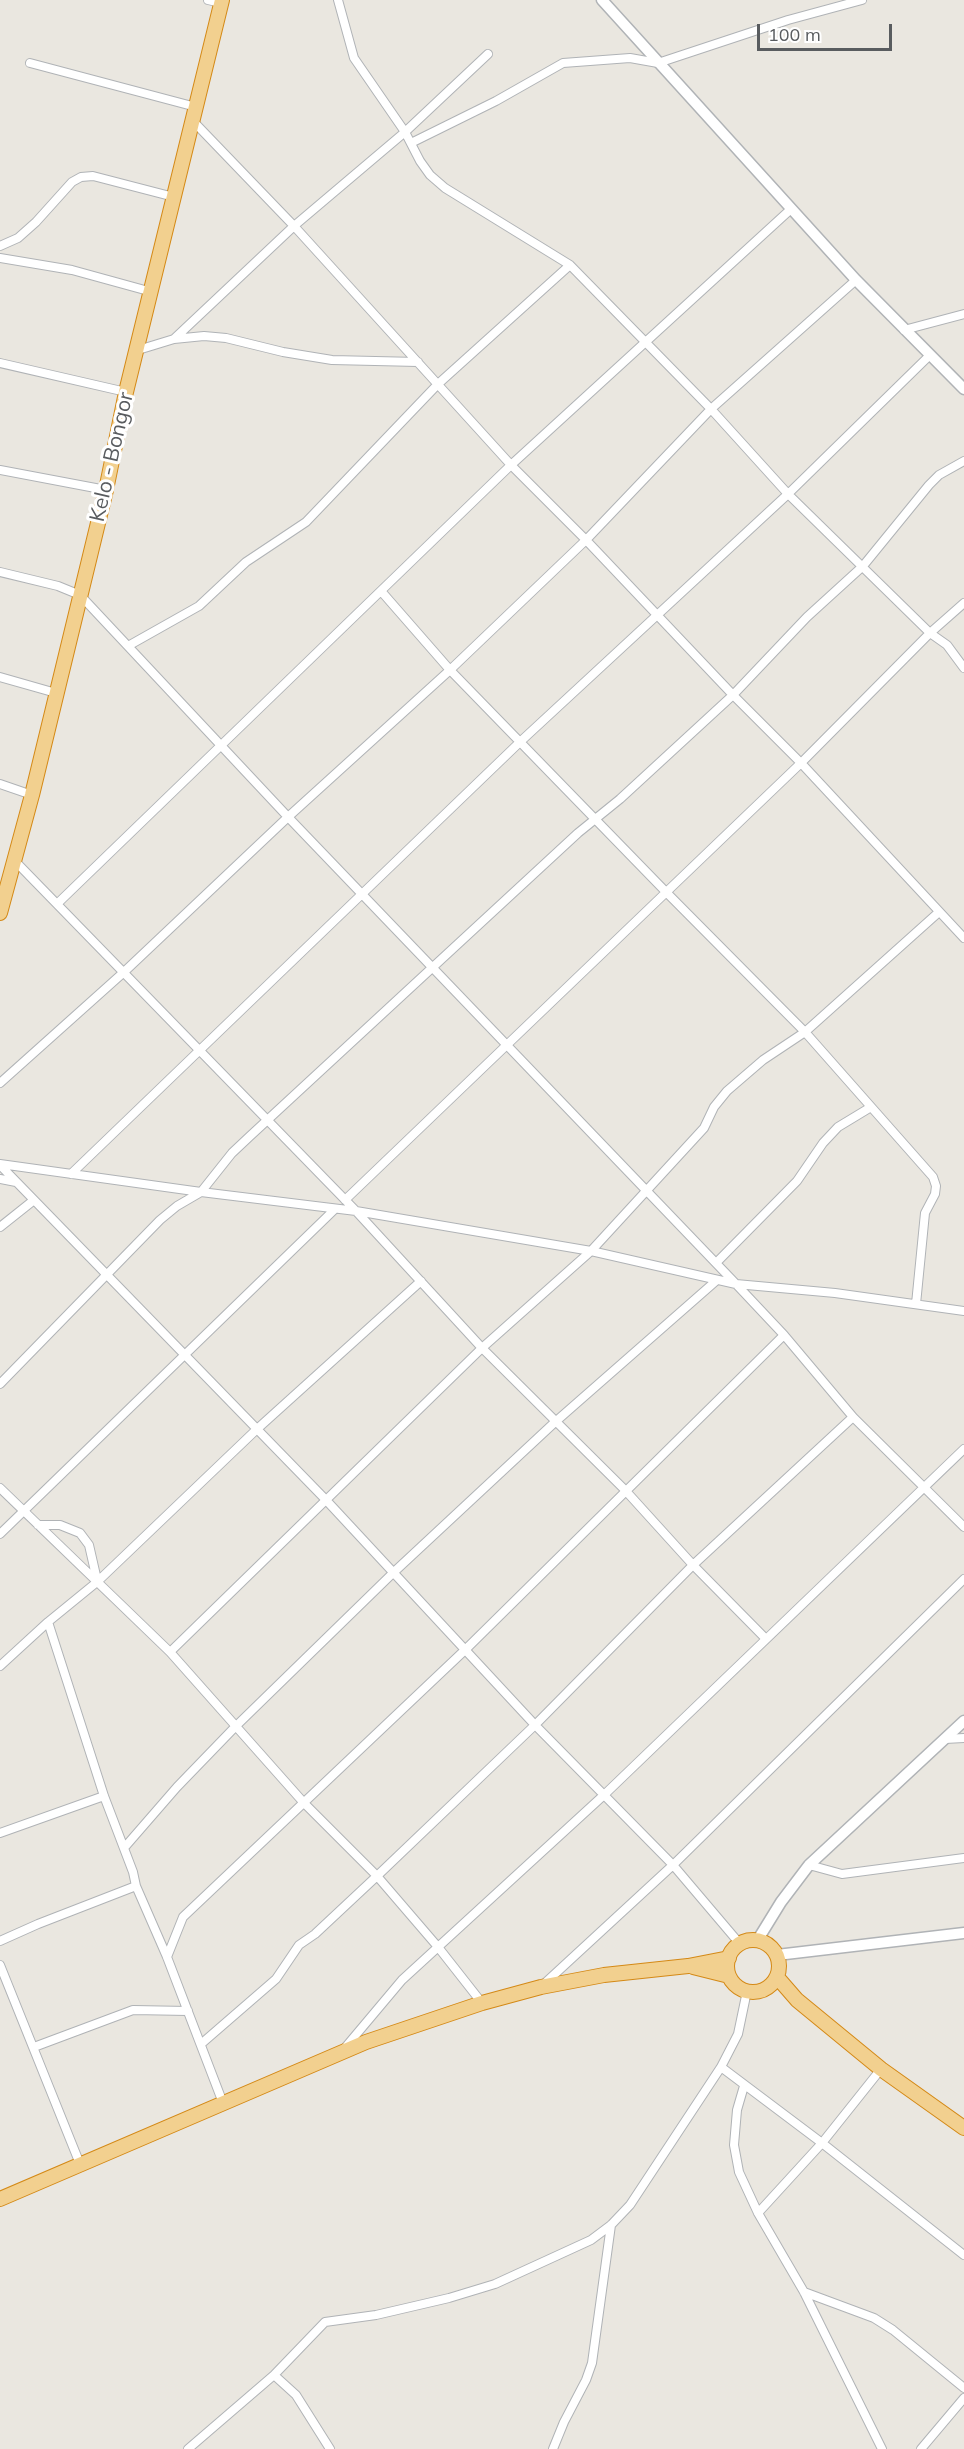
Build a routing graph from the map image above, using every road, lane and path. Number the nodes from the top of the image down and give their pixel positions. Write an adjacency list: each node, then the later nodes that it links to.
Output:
1 (338, 0): 9 (street)
2 (602, 0): 7 (street)
3 (862, 0): 7 (street)
4 (217, 1): 8 (highway, Kelo - Bongor)
5 (488, 54): 9 (street)
6 (30, 63): 8 (street)
7 (658, 63): 10 (street); 12 (street)
8 (194, 114): 11 (highway, Kelo - Bongor); 13 (street)
9 (405, 132): 10 (street); 13 (street)
10 (411, 143): 16 (street)
11 (174, 197): 14 (street); 18 (highway, Kelo - Bongor)
12 (790, 208): 17 (street); 22 (street)
13 (294, 226): 21 (street); 25 (street)
14 (0, 246)
15 (0, 258): 18 (street)
16 (570, 265): 22 (street); 27 (street)
17 (856, 280): 20 (street); 30 (street)
18 (152, 292): 23 (highway, Kelo - Bongor)
19 (964, 314): 20 (street)
20 (904, 330): 24 (street)
21 (174, 339): 23 (street); 25 (street)
22 (646, 341): 30 (street); 32 (street)
23 (138, 350): 29 (highway, Kelo - Bongor)
24 (929, 356): 28 (street); 35 (street)
25 (417, 362): 27 (street)
26 (0, 363): 29 (street)
27 (438, 384): 32 (street); 44 (street)
28 (964, 389)
29 (126, 392): 34 (highway, Kelo - Bongor)
30 (711, 410): 35 (street); 36 (street)
31 (964, 461): 37 (street)
32 (511, 465): 36 (street); 39 (street)
33 (0, 470): 34 (street)
34 (106, 490): 40 (highway, Kelo - Bongor)
35 (788, 494): 37 (street); 42 (street)
36 (586, 540): 42 (street); 46 (street)
37 (863, 566): 43 (street); 49 (street)
38 (0, 572): 40 (street)
39 (381, 591): 46 (street); 51 (street)
40 (80, 595): 44 (street); 48 (highway, Kelo - Bongor)
41 (964, 603): 43 (street)
42 (657, 616): 49 (street); 50 (street)
43 (930, 633): 45 (street); 52 (street)
44 (128, 646): 51 (street)
45 (964, 668)
46 (450, 670): 50 (street); 55 (street)
47 (0, 677): 48 (street)
48 (56, 693): 54 (highway, Kelo - Bongor)
49 (733, 695): 52 (street); 56 (street)
50 (521, 741): 56 (street); 59 (street)
51 (220, 744): 55 (street); 60 (street)
52 (801, 763): 58 (street); 61 (street)
53 (0, 784): 54 (street)
54 (32, 795): 57 (highway, Kelo - Bongor)
55 (288, 817): 59 (street); 65 (street)
56 (596, 819): 58 (street); 64 (street)
57 (13, 859): 60 (street); 62 (highway, Kelo - Bongor)
58 (666, 892): 66 (street); 67 (street)
59 (362, 894): 64 (street); 68 (street)
60 (58, 903): 65 (street)
61 (939, 912): 63 (street); 66 (street)
62 (0, 914)
63 (964, 938)
64 (434, 968): 67 (street); 71 (street)
65 (124, 972): 68 (street); 69 (street)
66 (805, 1032): 70 (street); 76 (street)
67 (507, 1044): 76 (street); 79 (street)
68 (201, 1050): 71 (street); 73 (street)
69 (0, 1083)
70 (871, 1107): 84 (street); 89 (street)
71 (268, 1120): 77 (street); 79 (street)
72 (0, 1165): 73 (street); 75 (street)
73 (71, 1174): 77 (street)
74 (0, 1179): 75 (street)
75 (18, 1182): 78 (street)
76 (646, 1191): 83 (street); 84 (street)
77 (201, 1192): 80 (street); 85 (street)
78 (34, 1200): 82 (street); 85 (street)
79 (345, 1200): 81 (street)
80 (335, 1209): 81 (street); 93 (street)
81 (356, 1211): 83 (street); 87 (street)
82 (0, 1227)
83 (591, 1251): 86 (street); 92 (street)
84 (716, 1263): 88 (street)
85 (107, 1276): 93 (street); 94 (street)
86 (717, 1280): 88 (street); 96 (street)
87 (421, 1281): 92 (street); 97 (street)
88 (736, 1284): 89 (street); 91 (street)
89 (916, 1304): 90 (street)
90 (964, 1311)
91 (784, 1335): 95 (street); 101 (street)
92 (482, 1348): 96 (street); 102 (street)
93 (185, 1355): 97 (street); 103 (street)
94 (0, 1384)
95 (853, 1417): 99 (street); 107 (street)
96 (555, 1423): 101 (street); 108 (street)
97 (256, 1430): 102 (street); 110 (street)
98 (964, 1449): 99 (street)
99 (924, 1486): 105 (street); 112 (street)
100 (0, 1488): 103 (street)
101 (625, 1490): 107 (street); 113 (street)
102 (326, 1500): 108 (street); 114 (street)
103 (23, 1510): 104 (street); 106 (street)
104 (38, 1525): 110 (street); 110 (street)
105 (964, 1527)
106 (0, 1534)
107 (693, 1565): 112 (street); 117 (street)
108 (394, 1572): 113 (street); 118 (street)
109 (964, 1579): 127 (street)
110 (97, 1582): 111 (street); 114 (street)
111 (48, 1622): 115 (street); 122 (street)
112 (765, 1638): 121 (street)
113 (466, 1649): 117 (street); 123 (street)
114 (170, 1652): 118 (street)
115 (0, 1666)
116 (964, 1722): 120 (street)
117 (535, 1725): 121 (street); 129 (street)
118 (235, 1727): 123 (street); 125 (street)
119 (964, 1738): 120 (street)
120 (945, 1739): 128 (street)
121 (605, 1794): 127 (street); 135 (street)
122 (104, 1796): 124 (street); 125 (street)
123 (304, 1803): 129 (street); 137 (street)
124 (0, 1833)
125 (124, 1848): 130 (street)
126 (964, 1858): 128 (street)
127 (673, 1865): 134 (street); 143 (street)
128 (809, 1865): 133 (street)
129 (377, 1876): 135 (street); 149 (street)
130 (136, 1886): 132 (street); 137 (street)
131 (964, 1933): 136 (street)
132 (0, 1941)
133 (757, 1941): 134 (highway); 136 (highway)
134 (740, 1944): 138 (highway)
135 (438, 1947): 147 (street); 151 (street)
136 (777, 1955): 142 (highway)
137 (167, 1957): 148 (street)
138 (729, 1958): 140 (highway); 141 (highway)
139 (0, 1965): 150 (street)
140 (688, 1966): 141 (highway); 143 (highway)
141 (729, 1976): 145 (highway)
142 (777, 1977): 144 (highway); 146 (highway)
143 (541, 1987): 147 (highway)
144 (764, 1990): 145 (highway); 146 (highway)
145 (747, 1991): 152 (street)
146 (797, 2000): 153 (highway)
147 (482, 2003): 151 (highway)
148 (188, 2011): 149 (street); 150 (street)
149 (201, 2044): 155 (street)
150 (34, 2047): 158 (street)
151 (341, 2052): 155 (highway)
152 (721, 2067): 154 (street); 161 (street)
153 (881, 2068): 156 (highway); 157 (street)
154 (744, 2086): 157 (street); 160 (street)
155 (223, 2103): 158 (highway)
156 (964, 2128)
157 (822, 2143): 160 (street); 162 (street)
158 (80, 2164): 159 (highway)
159 (0, 2199)
160 (758, 2213): 163 (street)
161 (611, 2225): 164 (street); 169 (street)
162 (964, 2255)
163 (804, 2292): 165 (street); 170 (street)
164 (274, 2375): 167 (street); 168 (street)
165 (964, 2388)
166 (964, 2398): 171 (street)
167 (188, 2449)
168 (330, 2449)
169 (554, 2449)
170 (881, 2449)
171 (921, 2449)

